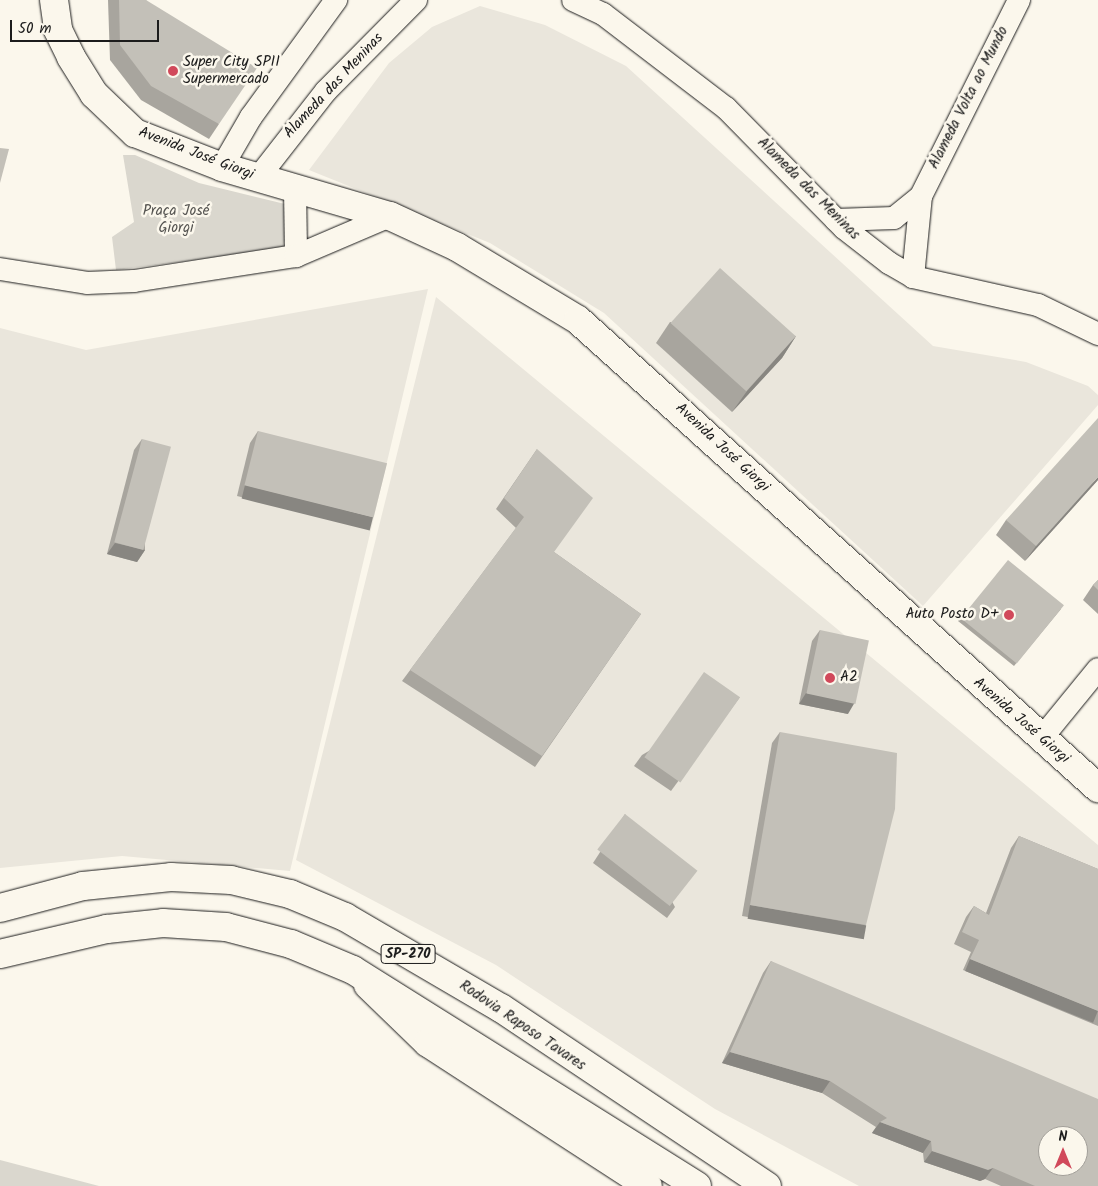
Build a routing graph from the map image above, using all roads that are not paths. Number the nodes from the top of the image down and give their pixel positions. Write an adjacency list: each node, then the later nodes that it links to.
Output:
1 (54, 0): 6 (main road, Avenida José Giorgi)
2 (336, 0): 6 (street)
3 (416, 0): 7 (street, Alameda das Meninas)
4 (574, 0): 11 (street, Alameda das Meninas)
5 (1019, 0): 9 (street, Alameda Volta ao Mundo)
6 (222, 167): 7 (main road, Avenida José Giorgi)
7 (258, 178): 8 (main road, Avenida José Giorgi)
8 (295, 189): 10 (main road, Avenida José Giorgi); 12 (street)
9 (920, 196): 11 (street, Alameda Volta ao Mundo); 14 (street, Alameda Volta ao Mundo)
10 (390, 216): 12 (street); 17 (main road, Avenida José Giorgi)
11 (836, 220): 14 (street, Alameda das Meninas)
12 (296, 256): 13 (street)
13 (0, 269)
14 (913, 277): 15 (street, Alameda das Meninas)
15 (1098, 334)
16 (1098, 669): 17 (street)
17 (1041, 739): 18 (main road, Avenida José Giorgi)
18 (1098, 788)
19 (0, 908): 24 (main road, Rodovia Raposo Tavares / SP-270)
20 (0, 954): 21 (main road, SP-270)
21 (353, 970): 22 (main road); 23 (main road, SP-270)
22 (648, 1186)
23 (697, 1186)
24 (767, 1186)

